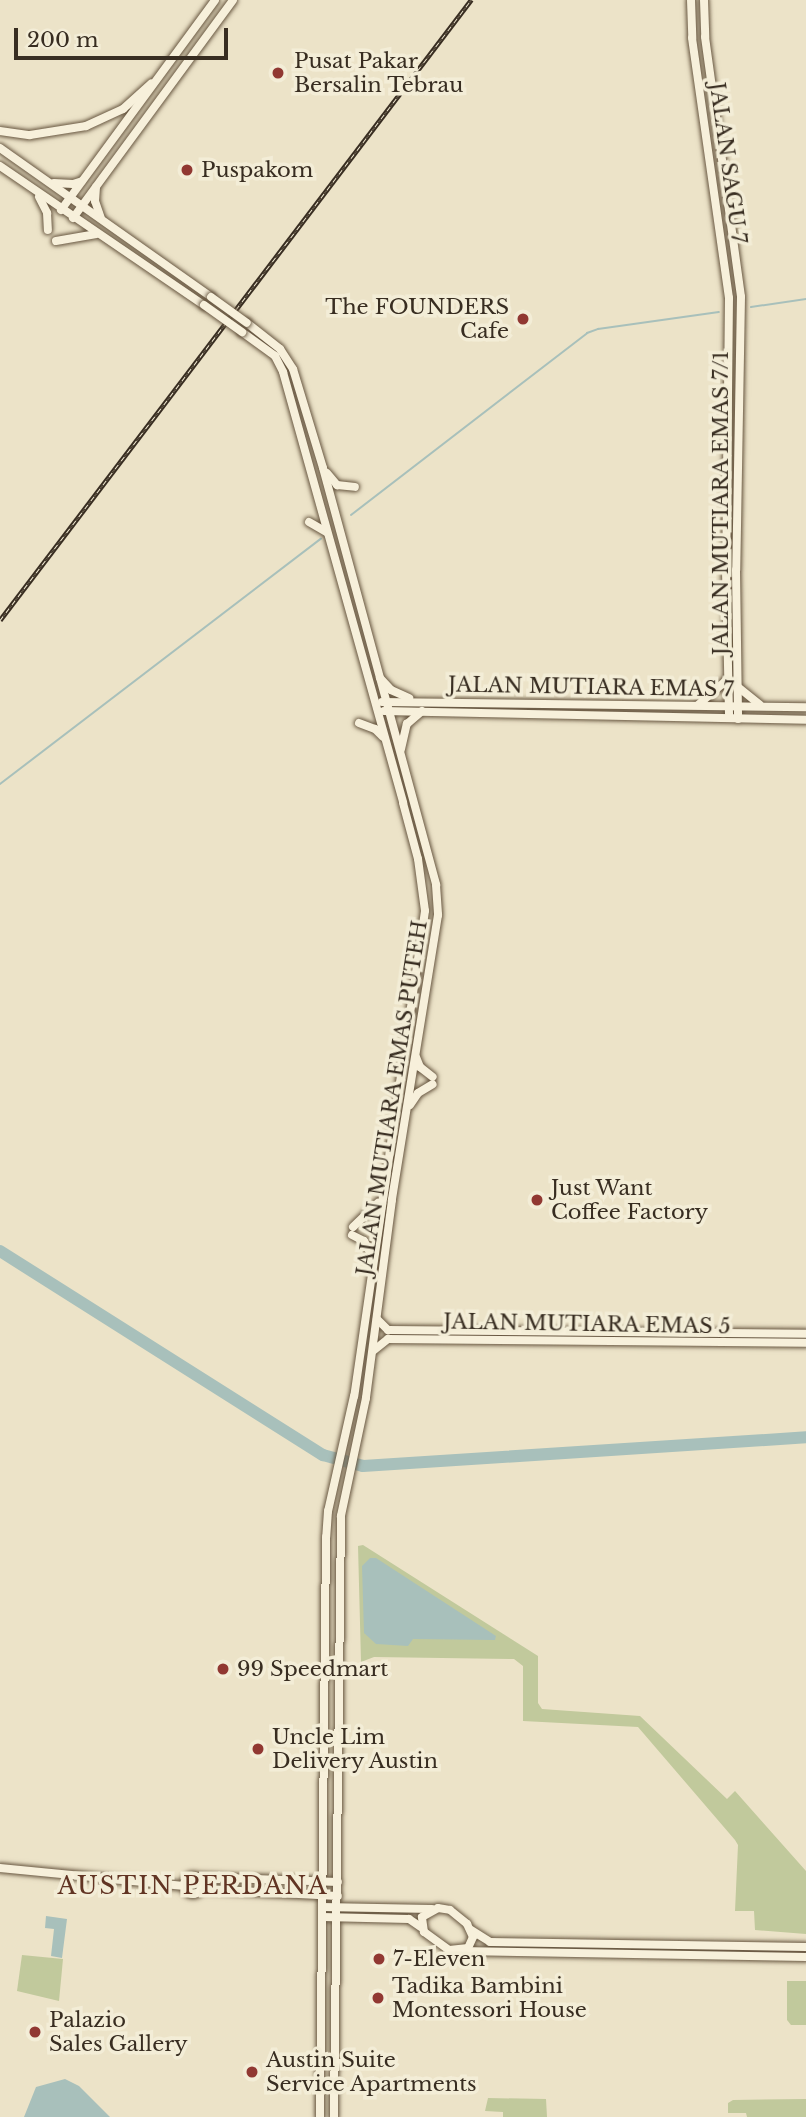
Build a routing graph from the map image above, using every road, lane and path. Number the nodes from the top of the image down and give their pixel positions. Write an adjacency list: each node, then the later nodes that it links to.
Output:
1 (215, 0): 5 (street)
2 (233, 0): 11 (street)
3 (691, 0): 22 (street, JALAN SAGU 7)
4 (704, 0): 21 (street, JALAN SAGU 7)
5 (165, 71): 6 (street); 10 (street)
6 (0, 131)
7 (0, 148): 9 (street, JALAN MUTIARA EMAS PUTEH)
8 (0, 166): 12 (street, JALAN MUTIARA EMAS PUTEH)
9 (45, 178): 10 (street); 13 (street, JALAN MUTIARA EMAS PUTEH)
10 (83, 181): 13 (street)
11 (96, 187): 14 (street); 17 (street)
12 (35, 191): 15 (street, JALAN MUTIARA EMAS PUTEH); 18 (street)
13 (72, 197): 14 (street, JALAN MUTIARA EMAS PUTEH); 15 (street)
14 (82, 204): 16 (street); 17 (street, JALAN MUTIARA EMAS PUTEH)
15 (61, 209): 16 (street, JALAN MUTIARA EMAS PUTEH)
16 (73, 218): 19 (street, JALAN MUTIARA EMAS PUTEH)
17 (101, 219): 23 (street, JALAN MUTIARA EMAS PUTEH, bridge)
18 (48, 230)
19 (96, 234): 20 (street); 26 (street, JALAN MUTIARA EMAS PUTEH, bridge)
20 (56, 242)
21 (740, 329): 29 (street, JALAN MUTIARA EMAS 7/1)
22 (729, 331): 28 (street, JALAN MUTIARA EMAS 7/1)
23 (323, 468): 24 (street); 27 (street, JALAN MUTIARA EMAS PUTEH)
24 (355, 487)
25 (309, 522): 26 (street)
26 (328, 534): 36 (street, JALAN MUTIARA EMAS PUTEH)
27 (377, 673): 30 (street, JALAN MUTIARA EMAS PUTEH); 31 (street)
28 (728, 679): 32 (street); 33 (street, JALAN MUTIARA EMAS 7/1)
29 (738, 687): 33 (street, JALAN MUTIARA EMAS 7/1); 34 (street)
30 (386, 706): 31 (street, JALAN MUTIARA EMAS 7); 36 (street, JALAN MUTIARA EMAS 7); 41 (street, JALAN MUTIARA EMAS PUTEH)
31 (422, 706): 32 (street, JALAN MUTIARA EMAS 7); 37 (street, JALAN MUTIARA EMAS 7); 41 (street)
32 (695, 706): 33 (street, JALAN MUTIARA EMAS 7)
33 (733, 707): 34 (street, JALAN MUTIARA EMAS 7); 37 (street, JALAN MUTIARA EMAS 7/1)
34 (764, 707): 35 (street, JALAN MUTIARA EMAS 7)
35 (806, 707)
36 (377, 708): 40 (street, JALAN MUTIARA EMAS PUTEH)
37 (734, 718): 38 (street, JALAN MUTIARA EMAS 7)
38 (806, 720)
39 (359, 723): 40 (street)
40 (385, 739): 43 (street, JALAN MUTIARA EMAS PUTEH)
41 (400, 752): 42 (street, JALAN MUTIARA EMAS PUTEH)
42 (416, 1057): 44 (street, JALAN MUTIARA EMAS PUTEH); 46 (street)
43 (404, 1061): 44 (street); 45 (street, JALAN MUTIARA EMAS PUTEH)
44 (411, 1080): 45 (street); 46 (street, JALAN MUTIARA EMAS PUTEH)
45 (399, 1096): 47 (street, JALAN MUTIARA EMAS PUTEH)
46 (407, 1110): 48 (street, JALAN MUTIARA EMAS PUTEH)
47 (381, 1199): 49 (street, JALAN MUTIARA EMAS PUTEH); 51 (street)
48 (392, 1200): 49 (street); 50 (street, JALAN MUTIARA EMAS PUTEH)
49 (377, 1231): 50 (street); 51 (street, JALAN MUTIARA EMAS PUTEH)
50 (385, 1252): 52 (street, JALAN MUTIARA EMAS PUTEH)
51 (373, 1257): 56 (street, JALAN MUTIARA EMAS PUTEH)
52 (377, 1319): 53 (street, JALAN MUTIARA EMAS 5); 55 (street, JALAN MUTIARA EMAS PUTEH)
53 (806, 1334)
54 (806, 1343): 55 (street, JALAN MUTIARA EMAS 5)
55 (373, 1351): 61 (street, JALAN MUTIARA EMAS PUTEH)
56 (324, 1857): 59 (street); 60 (street, JALAN MUTIARA EMAS PUTEH)
57 (0, 1868): 62 (street)
58 (198, 1877): 59 (street); 62 (street); 63 (street)
59 (305, 1881): 60 (street)
60 (324, 1881): 61 (street); 65 (street, JALAN MUTIARA EMAS PUTEH)
61 (338, 1882): 66 (street, JALAN MUTIARA EMAS PUTEH); 69 (street)
62 (184, 1886): 63 (street)
63 (201, 1889): 64 (street)
64 (307, 1895): 65 (street); 67 (street)
65 (323, 1896): 66 (street); 67 (street, JALAN MUTIARA EMAS PUTEH)
66 (338, 1896): 68 (street, JALAN MUTIARA EMAS PUTEH)
67 (323, 1907): 68 (street); 72 (street, JALAN MUTIARA EMAS PUTEH)
68 (337, 1907): 69 (street); 73 (street, JALAN MUTIARA EMAS PUTEH)
69 (351, 1908): 70 (street)
70 (411, 1909): 71 (street); 75 (street)
71 (432, 1909): 76 (street); 77 (street)
72 (323, 1917): 73 (street); 82 (street, JALAN MUTIARA EMAS PUTEH)
73 (337, 1917): 74 (street); 78 (street, JALAN MUTIARA EMAS PUTEH)
74 (350, 1918): 75 (street); 78 (street)
75 (409, 1919): 76 (street)
76 (421, 1927): 80 (street)
77 (471, 1930): 79 (street); 80 (street)
78 (337, 1940): 83 (street, JALAN MUTIARA EMAS PUTEH)
79 (806, 1947)
80 (460, 1951): 81 (street)
81 (806, 1957)
82 (320, 2117)
83 (334, 2117)

